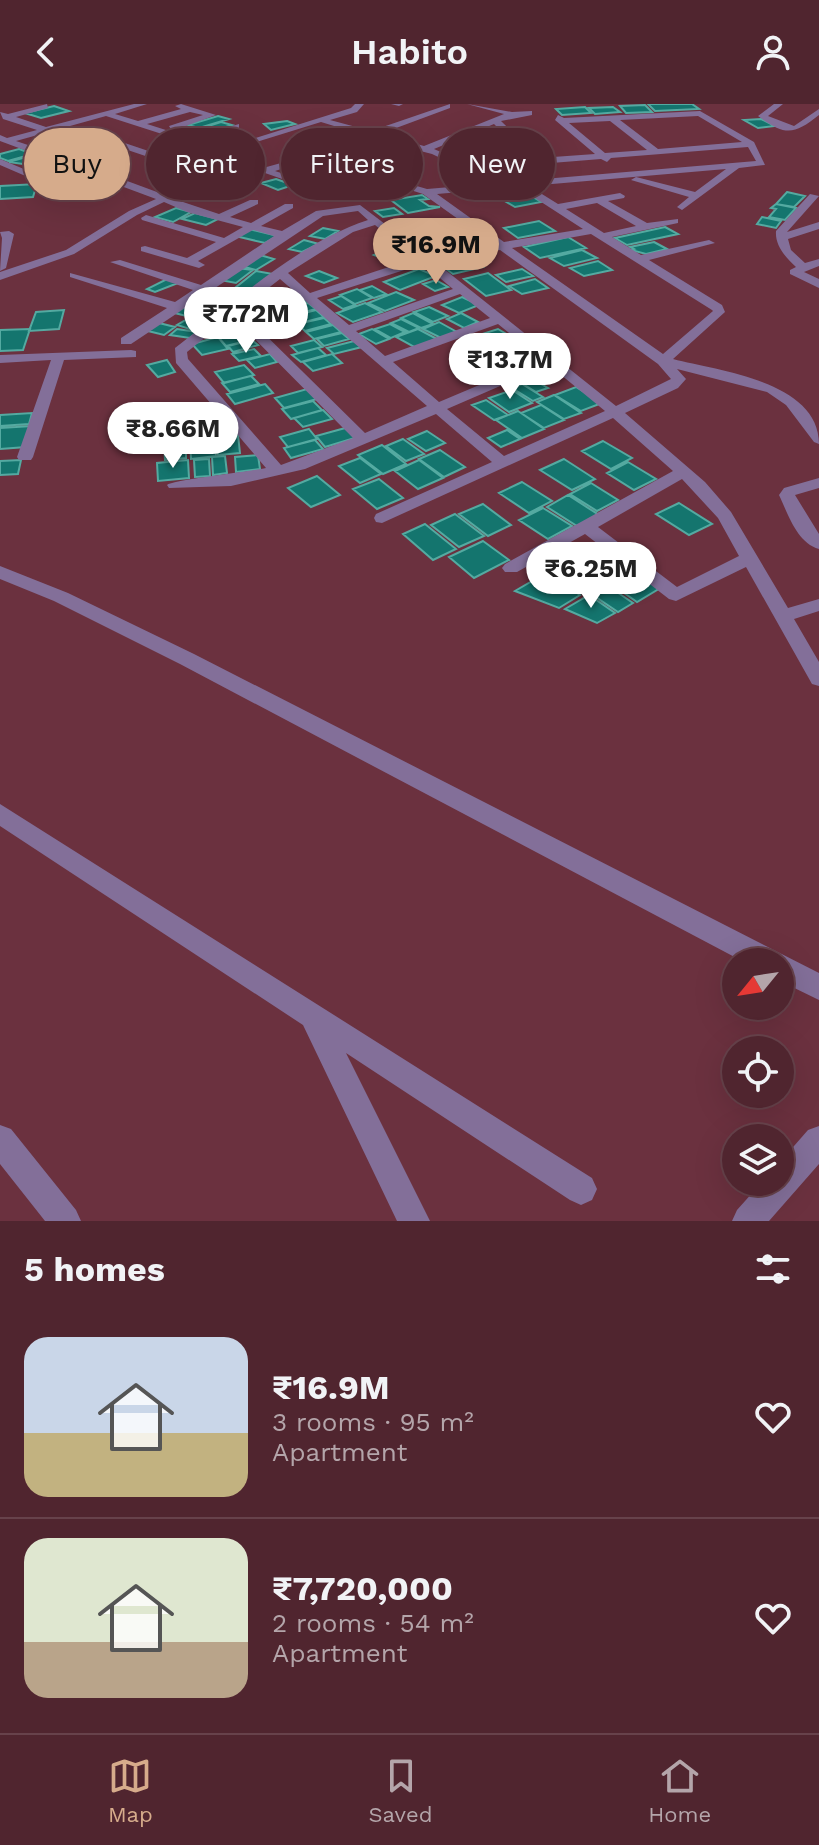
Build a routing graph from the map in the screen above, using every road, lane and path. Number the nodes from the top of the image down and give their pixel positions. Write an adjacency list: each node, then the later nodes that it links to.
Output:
1 (143, 104): 14 (street)
2 (172, 104): 11 (street)
3 (360, 104): 16 (street)
4 (471, 104): 15 (street)
5 (588, 104): 6 (street)
6 (602, 104)
7 (779, 104): 12 (street)
8 (804, 104): 12 (street)
9 (452, 105): 35 (street)
10 (45, 106): 17 (street)
11 (190, 109): 24 (street); 32 (street)
12 (819, 109)
13 (529, 113): 15 (street)
14 (107, 114): 24 (street); 29 (street)
15 (512, 114): 22 (street)
16 (339, 115): 21 (street); 25 (street)
17 (3, 116): 23 (street)
18 (612, 118): 20 (street); 27 (street); 47 (street)
19 (40, 119): 23 (street)
20 (712, 119): 27 (street); 38 (street)
21 (322, 120): 25 (street); 34 (street)
22 (496, 121): 36 (street); 44 (street)
23 (25, 123): 28 (street)
24 (138, 124): 30 (street); 31 (street)
25 (303, 125): 39 (street)
26 (236, 126): 33 (street)
27 (622, 126): 41 (street)
28 (40, 128)
29 (54, 128)
30 (123, 128)
31 (152, 128)
32 (172, 128)
33 (230, 128)
34 (344, 128)
35 (384, 128)
36 (503, 128)
37 (24, 135): 40 (street)
38 (739, 135): 41 (street); 42 (street)
39 (265, 136)
40 (2, 140): 43 (street)
41 (644, 142): 45 (street)
42 (751, 144): 45 (street); 50 (street)
43 (24, 147)
44 (425, 149): 46 (street)
45 (656, 152): 47 (street)
46 (439, 155)
47 (603, 156): 48 (street); 53 (street)
48 (555, 160)
49 (0, 162): 52 (street)
50 (735, 167): 51 (street); 55 (street)
51 (683, 171): 53 (street); 55 (street)
52 (24, 172)
53 (623, 175): 54 (street); 60 (street)
54 (555, 181)
55 (720, 181): 60 (street)
56 (423, 191): 58 (street)
57 (439, 191): 58 (street)
58 (427, 192): 83 (street)
59 (620, 196): 65 (street)
60 (698, 196): 68 (street)
61 (814, 196): 80 (street)
62 (161, 200): 91 (street)
63 (166, 200): 71 (street)
64 (543, 200): 69 (street)
65 (598, 200): 69 (street); 76 (street)
66 (254, 202): 71 (street)
67 (289, 206): 75 (street)
68 (682, 207)
69 (556, 208): 77 (street)
70 (146, 218): 81 (street)
71 (220, 218): 75 (street)
72 (376, 221): 79 (street); 86 (street); 93 (street)
73 (674, 221): 76 (street)
74 (819, 225): 80 (street)
75 (251, 226): 79 (street); 81 (street)
76 (646, 227): 77 (street)
77 (598, 233): 83 (street); 85 (street)
78 (0, 235): 91 (street)
79 (283, 235): 92 (street)
80 (780, 238): 90 (street)
81 (224, 241): 88 (street)
82 (709, 243): 85 (street)
83 (504, 248): 86 (street); 107 (street)
84 (145, 249): 88 (street)
85 (640, 259): 107 (street)
86 (423, 260): 97 (street); 98 (street)
87 (116, 262): 96 (street)
88 (188, 262): 92 (street)
89 (819, 262): 90 (street)
90 (803, 268): 95 (street)
91 (0, 271)
92 (226, 272): 96 (street)
93 (280, 273): 98 (street); 100 (street)
94 (74, 275): 99 (street)
95 (819, 284)
96 (202, 289): 99 (street)
97 (461, 290): 101 (street); 102 (street)
98 (309, 297): 102 (street)
99 (175, 306): 103 (street)
100 (232, 309): 110 (street); 114 (street)
101 (498, 320): 105 (street); 106 (street)
102 (347, 330): 106 (street)
103 (59, 356): 104 (street); 112 (street)
104 (0, 359)
105 (550, 360): 108 (street); 109 (street)
106 (384, 361): 108 (street)
107 (663, 361): 109 (street); 111 (street)
108 (438, 408): 110 (street); 113 (street)
109 (614, 411): 113 (street); 115 (street)
110 (363, 439): 114 (street)
111 (819, 439)
112 (25, 457)
113 (501, 462): 118 (street)
114 (277, 471): 117 (street)
115 (683, 472): 119 (street); 121 (street)
116 (819, 483): 120 (street)
117 (175, 485)
118 (382, 518)
119 (586, 526): 121 (street); 122 (street)
120 (819, 544)
121 (750, 558): 125 (street)
122 (511, 568)
123 (0, 572): 128 (street)
124 (819, 605): 125 (street)
125 (783, 616): 126 (street)
126 (819, 679)
127 (0, 814): 131 (street)
128 (743, 948)
129 (794, 974): 130 (street)
130 (819, 987)
131 (313, 1016): 134 (street); 136 (street)
132 (0, 1140): 135 (street)
133 (819, 1141): 137 (street)
134 (581, 1189)
135 (65, 1221)
136 (414, 1221)
137 (748, 1221)

